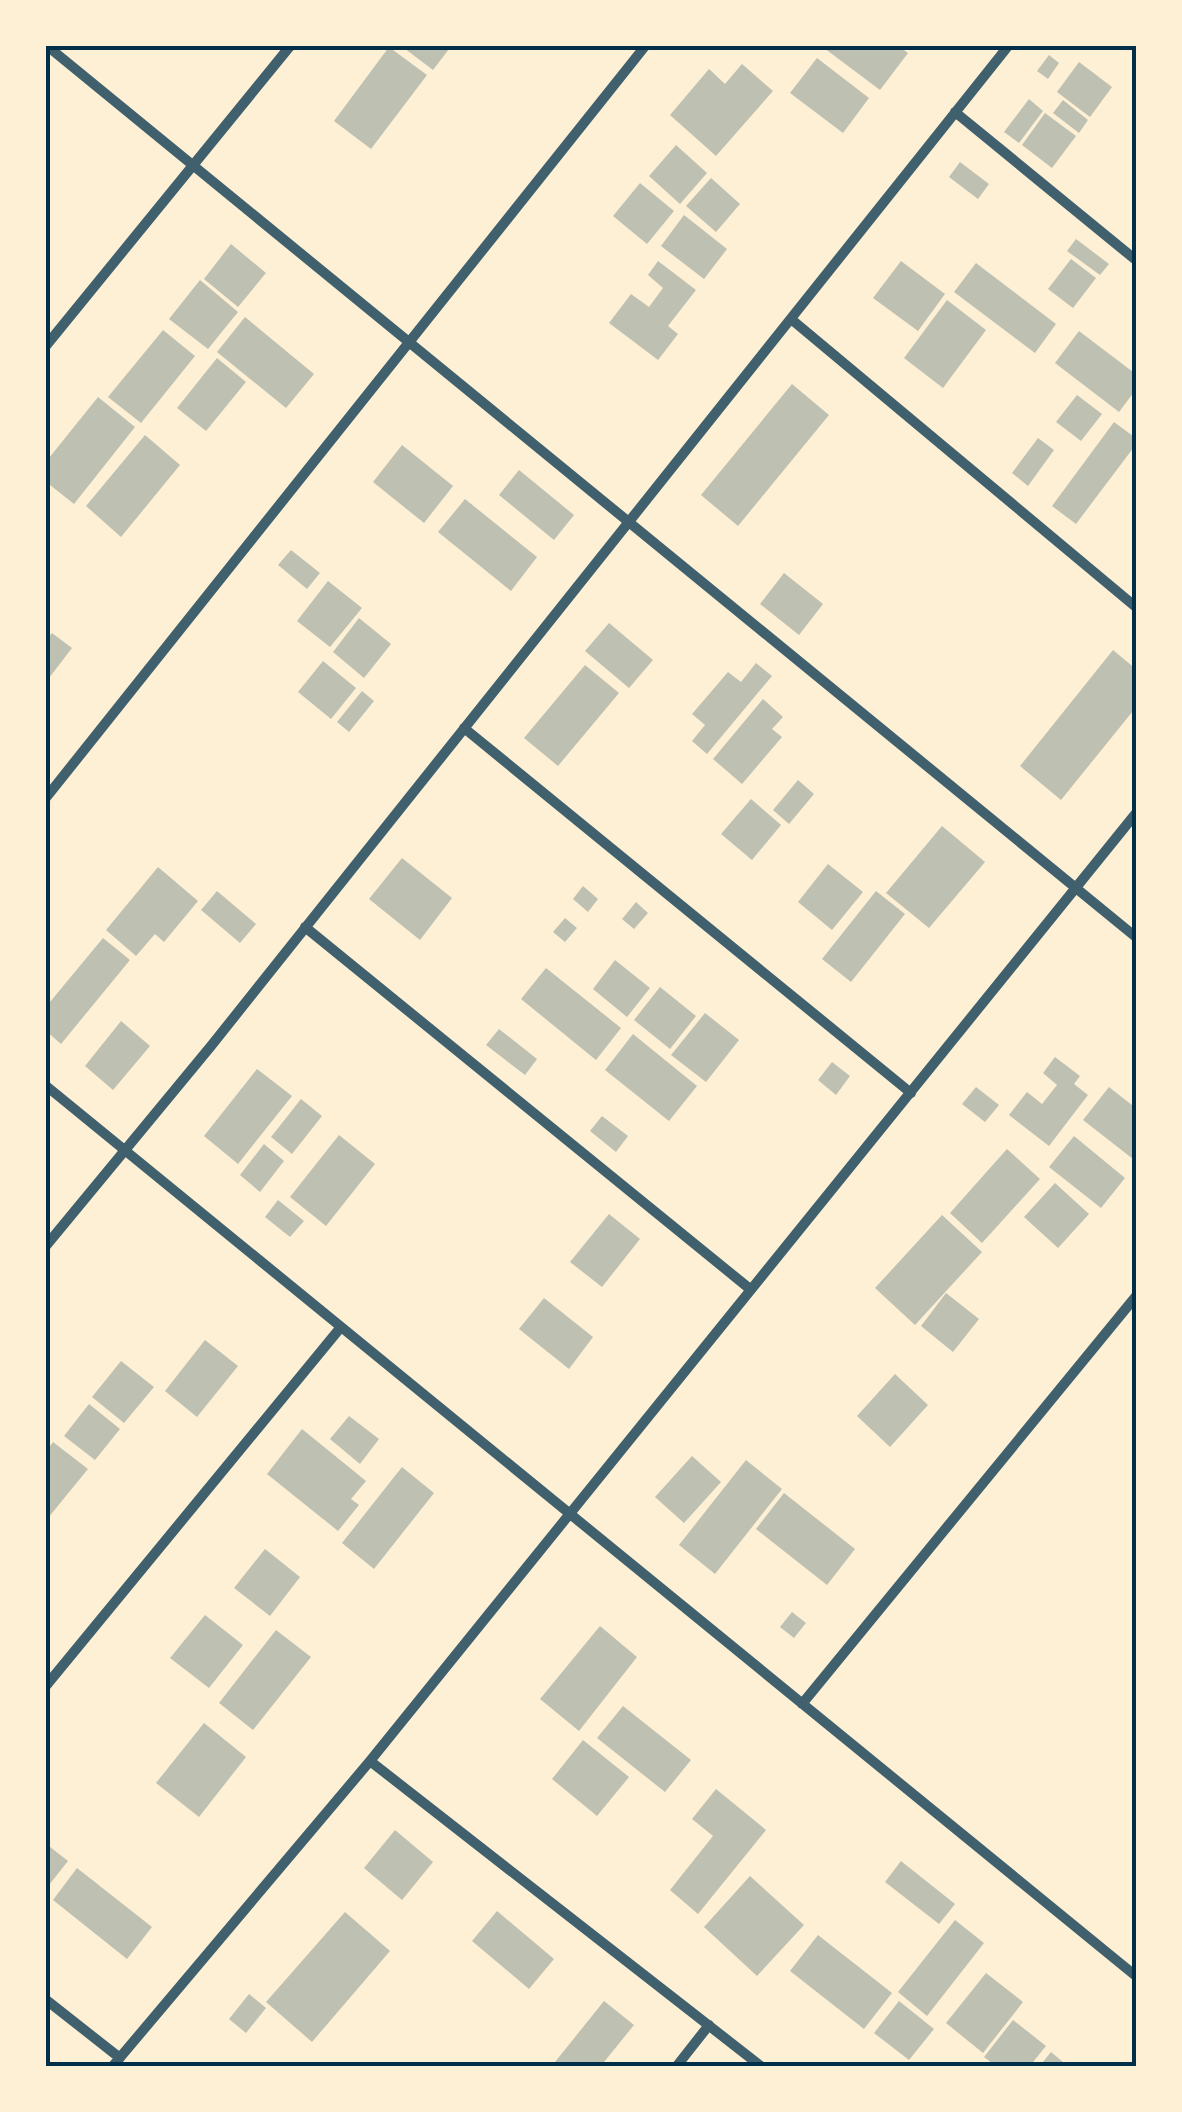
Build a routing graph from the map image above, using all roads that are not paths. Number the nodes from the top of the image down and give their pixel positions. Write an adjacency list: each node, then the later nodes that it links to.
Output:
1 (46, 45): 6 (street)
2 (292, 45): 6 (street)
3 (646, 45): 9 (street)
4 (1009, 45): 5 (street)
5 (956, 112): 7 (street); 8 (street)
6 (193, 165): 9 (street); 10 (street)
7 (1137, 261)
8 (791, 319): 11 (street); 12 (street)
9 (408, 342): 11 (street); 14 (street)
10 (45, 347)
11 (628, 522): 13 (street); 16 (street)
12 (1137, 608)
13 (464, 728): 17 (street); 20 (street)
14 (45, 799)
15 (1137, 812): 16 (street)
16 (1077, 890): 18 (street); 20 (street)
17 (305, 927): 21 (street); 23 (street)
18 (1137, 938)
19 (45, 1085): 21 (street)
20 (911, 1093): 23 (street)
21 (125, 1150): 22 (street); 25 (street)
22 (45, 1247)
23 (750, 1289): 26 (street)
24 (1137, 1295): 28 (street)
25 (341, 1327): 26 (street); 27 (street)
26 (569, 1513): 28 (street); 29 (street)
27 (45, 1687)
28 (802, 1704): 30 (street)
29 (370, 1761): 32 (street); 33 (street)
30 (1137, 1977)
31 (45, 1999): 33 (street)
32 (709, 2025): 34 (street); 35 (street)
33 (116, 2062)
34 (676, 2067)
35 (762, 2067)

